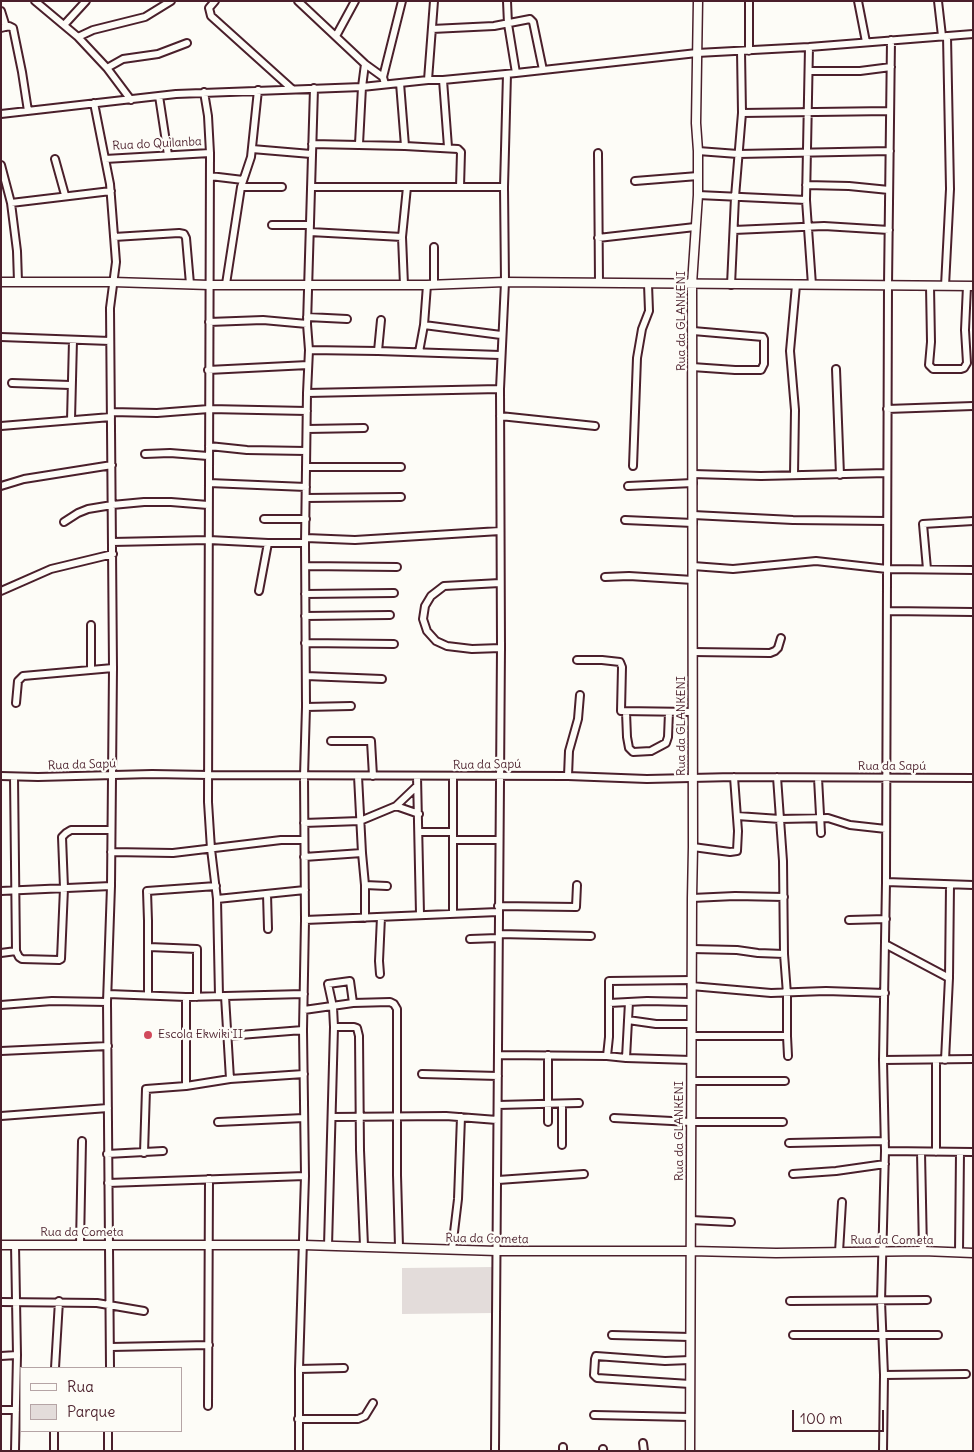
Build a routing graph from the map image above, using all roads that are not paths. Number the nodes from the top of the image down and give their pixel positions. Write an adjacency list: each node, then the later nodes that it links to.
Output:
1 (35, 1): 14 (street)
2 (86, 1): 17 (street)
3 (171, 1): 23 (street)
4 (298, 1): 21 (street)
5 (355, 1): 21 (street)
6 (402, 1): 40 (street)
7 (434, 1): 19 (street)
8 (507, 1): 16 (street)
9 (698, 1): 30 (street, Rua da GLANKENI)
10 (749, 1): 29 (street)
11 (858, 1): 25 (street)
12 (938, 1): 22 (street)
13 (213, 2): 44 (street)
14 (44, 4): 17 (street)
15 (1, 11): 18 (street)
16 (508, 24): 19 (street); 34 (street); 37 (street)
17 (64, 25): 23 (street)
18 (4, 28): 50 (street)
19 (432, 29): 38 (street)
20 (973, 34): 22 (street)
21 (336, 36): 31 (street)
22 (944, 36): 24 (street); 117 (street)
23 (78, 37): 33 (street)
24 (891, 40): 25 (street); 32 (street)
25 (866, 42): 27 (street)
26 (187, 43): 33 (street)
27 (809, 47): 29 (street); 35 (street)
28 (741, 51): 29 (street); 30 (street); 53 (street)
29 (749, 51)
30 (697, 53): 34 (street); 60 (street, Rua da GLANKENI)
31 (365, 64): 40 (street); 42 (street)
32 (891, 67): 35 (street); 51 (street)
33 (107, 68): 48 (street)
34 (543, 70): 37 (street)
35 (808, 71): 52 (street)
36 (507, 74): 37 (street); 39 (street); 81 (street)
37 (516, 74)
38 (428, 80): 39 (street); 41 (street)
39 (442, 80): 58 (street)
40 (384, 81): 41 (street); 42 (street)
41 (400, 83): 57 (street)
42 (362, 87): 43 (street); 56 (street)
43 (314, 88): 44 (street); 55 (street)
44 (292, 89): 45 (street)
45 (258, 90): 46 (street); 59 (street)
46 (204, 92): 47 (street); 62 (street)
47 (158, 96): 48 (street); 67 (street)
48 (131, 100): 49 (street)
49 (94, 103): 50 (street); 69 (street)
50 (28, 110): 54 (street)
51 (890, 111): 52 (street); 61 (street)
52 (807, 112): 53 (street); 64 (street)
53 (742, 113): 66 (street)
54 (1, 114)
55 (312, 144): 56 (street); 65 (street)
56 (359, 144): 57 (street)
57 (405, 146): 58 (street)
58 (448, 148): 80 (street)
59 (252, 149): 65 (street); 74 (street)
60 (698, 151): 66 (street); 72 (street, Rua da GLANKENI)
61 (890, 151): 64 (street); 82 (street)
62 (210, 153): 67 (street, Rua do Quilanba); 71 (street)
63 (598, 153): 97 (street)
64 (807, 153): 66 (street); 76 (street)
65 (311, 154): 78 (street)
66 (738, 154): 86 (street)
67 (168, 155): 69 (street, Rua do Quilanba)
68 (55, 159): 85 (street)
69 (106, 159): 83 (street)
70 (1, 165): 75 (street)
71 (210, 176): 74 (street); 110 (street)
72 (698, 176): 73 (street); 84 (street, Rua da GLANKENI)
73 (635, 181)
74 (242, 183): 77 (street); 105 (street)
75 (3, 185): 88 (street)
76 (806, 186): 82 (street); 87 (street)
77 (282, 187)
78 (311, 187): 79 (street); 92 (street)
79 (407, 187): 80 (street); 96 (street)
80 (460, 187): 81 (street)
81 (504, 187): 102 (street)
82 (889, 190): 94 (street)
83 (111, 191): 85 (street); 95 (street)
84 (698, 195): 86 (street); 90 (street, Rua da GLANKENI)
85 (65, 196): 88 (street)
86 (735, 197): 87 (street); 93 (street)
87 (806, 200): 91 (street)
88 (10, 203): 100 (street)
89 (272, 225): 92 (street)
90 (695, 227): 97 (street); 109 (street, Rua da GLANKENI)
91 (808, 227): 93 (street); 94 (street); 114 (street)
92 (310, 228): 96 (street); 106 (street)
93 (734, 230): 112 (street)
94 (888, 230): 115 (street)
95 (114, 237): 101 (street); 104 (street)
96 (402, 237): 107 (street)
97 (598, 238): 103 (street)
98 (434, 247): 111 (street)
99 (1, 282): 100 (street)
100 (18, 282): 101 (street)
101 (113, 282): 104 (street); 128 (street)
102 (505, 282): 103 (street); 111 (street); 125 (street)
103 (600, 283): 108 (street)
104 (190, 284): 110 (street)
105 (226, 284): 106 (street); 110 (street)
106 (308, 284): 107 (street); 120 (street)
107 (404, 284): 111 (street)
108 (648, 284): 109 (street); 157 (street)
109 (692, 284): 112 (street); 124 (street, Rua da GLANKENI)
110 (209, 285): 122 (street)
111 (431, 285): 123 (street)
112 (730, 285): 113 (street)
113 (796, 285): 114 (street); 162 (street)
114 (812, 285): 115 (street)
115 (888, 285): 116 (street); 142 (street)
116 (930, 286): 117 (street); 118 (street)
117 (945, 286): 118 (street)
118 (970, 286)
119 (347, 319): 120 (street)
120 (307, 320): 122 (street); 129 (street)
121 (380, 320): 130 (street)
122 (209, 322): 136 (street)
123 (424, 325): 125 (street); 131 (street)
124 (694, 331): 134 (street, Rua da GLANKENI); 134 (street)
125 (501, 335): 132 (street)
126 (1, 337): 127 (street)
127 (72, 340): 128 (street); 138 (street)
128 (110, 341): 145 (street)
129 (309, 350): 130 (street); 133 (street)
130 (378, 351): 131 (street)
131 (419, 352): 132 (street)
132 (500, 355): 139 (street)
133 (308, 365): 136 (street); 140 (street)
134 (692, 366): 161 (street, Rua da GLANKENI)
135 (836, 369): 163 (street)
136 (208, 370): 143 (street)
137 (12, 383): 138 (street)
138 (70, 385): 147 (street)
139 (500, 389): 140 (street); 146 (street)
140 (307, 393): 144 (street)
141 (973, 406): 142 (street)
142 (887, 409): 160 (street)
143 (209, 410): 144 (street); 145 (street); 152 (street)
144 (307, 411): 150 (street)
145 (111, 414): 147 (street); 156 (street)
146 (500, 416): 149 (street); 180 (street)
147 (71, 420): 148 (street)
148 (1, 426)
149 (596, 426)
150 (307, 428): 151 (street); 153 (street)
151 (364, 428)
152 (209, 446): 153 (street); 155 (street)
153 (306, 451): 158 (street)
154 (145, 454): 155 (street)
155 (208, 456): 164 (street)
156 (112, 465): 166 (street); 171 (street)
157 (633, 466)
158 (306, 467): 159 (street); 168 (street)
159 (401, 467)
160 (887, 473): 163 (street); 177 (street)
161 (693, 474): 162 (street); 165 (street, Rua da GLANKENI)
162 (794, 475): 163 (street)
163 (840, 475)
164 (209, 483): 168 (street); 172 (street)
165 (693, 483): 167 (street); 174 (street, Rua da GLANKENI)
166 (1, 486)
167 (628, 486)
168 (306, 487): 170 (street)
169 (402, 497): 170 (street)
170 (306, 498): 173 (street)
171 (112, 505): 172 (street); 179 (street); 183 (street)
172 (208, 505): 181 (street)
173 (306, 519): 175 (street); 182 (street)
174 (693, 519): 176 (street); 177 (street); 187 (street, Rua da GLANKENI)
175 (264, 520)
176 (624, 520)
177 (887, 521): 189 (street)
178 (973, 521): 190 (street)
179 (64, 522)
180 (500, 531): 182 (street); 194 (street)
181 (209, 540): 183 (street); 184 (street); 224 (street)
182 (306, 540): 184 (street); 186 (street)
183 (112, 542): 185 (street)
184 (268, 544): 196 (street)
185 (112, 554): 195 (street); 210 (street)
186 (306, 566): 188 (street); 198 (street)
187 (693, 566): 189 (street); 193 (street, Rua da GLANKENI)
188 (397, 567)
189 (887, 569): 190 (street); 199 (street)
190 (927, 570): 191 (street)
191 (973, 570)
192 (604, 577): 193 (street)
193 (693, 580): 208 (street, Rua da GLANKENI)
194 (500, 583): 207 (street); 207 (street)
195 (1, 591)
196 (259, 591)
197 (394, 593): 198 (street)
198 (305, 594): 201 (street)
199 (887, 611): 200 (street); 237 (street)
200 (973, 612)
201 (305, 616): 202 (street); 205 (street)
202 (390, 616)
203 (91, 625): 211 (street)
204 (780, 638): 208 (street)
205 (305, 643): 206 (street); 212 (street)
206 (394, 644)
207 (501, 648): 229 (street)
208 (693, 652): 220 (street, Rua da GLANKENI)
209 (577, 660): 218 (street)
210 (113, 668): 211 (street); 222 (street)
211 (91, 670): 215 (street)
212 (306, 676): 213 (street); 217 (street)
213 (382, 679)
214 (580, 695): 230 (street)
215 (16, 702)
216 (351, 706): 217 (street)
217 (306, 707): 225 (street)
218 (626, 712): 219 (street); 219 (street)
219 (669, 712): 220 (street)
220 (693, 712): 235 (street, Rua da GLANKENI)
221 (331, 741): 227 (street)
222 (112, 775): 224 (street, Rua da Sapú); 231 (street, Rua da Sapú); 248 (street)
223 (1, 776): 231 (street, Rua da Sapú)
224 (208, 776): 225 (street, Rua da Sapú); 255 (street)
225 (304, 776): 226 (street, Rua da Sapú); 246 (street)
226 (358, 776): 227 (street, Rua da Sapú); 245 (street)
227 (373, 776): 228 (street, Rua da Sapú)
228 (417, 776): 232 (street, Rua da Sapú); 239 (street)
229 (500, 776): 230 (street, Rua da Sapú); 232 (street, Rua da Sapú); 253 (street)
230 (568, 776): 235 (street, Rua da Sapú)
231 (14, 777): 270 (street)
232 (453, 777): 251 (street)
233 (734, 777): 234 (street, Rua da Sapú); 235 (street, Rua da Sapú); 242 (street)
234 (777, 777): 236 (street, Rua da Sapú); 244 (street)
235 (693, 778): 254 (street, Rua da GLANKENI)
236 (818, 778): 237 (street, Rua da Sapú); 243 (street)
237 (886, 778): 238 (street, Rua da Sapú); 247 (street)
238 (973, 778)
239 (417, 786): 240 (street); 241 (street)
240 (396, 806): 241 (street); 245 (street)
241 (419, 814): 249 (street)
242 (737, 816): 244 (street); 254 (street)
243 (820, 818): 244 (street); 247 (street); 250 (street)
244 (780, 819): 272 (street)
245 (360, 821): 246 (street); 257 (street)
246 (304, 823): 252 (street)
247 (886, 829): 259 (street)
248 (111, 830): 256 (street); 267 (street)
249 (419, 832): 251 (street); 276 (street)
250 (821, 832)
251 (453, 836): 253 (street); 277 (street)
252 (304, 840): 255 (street); 258 (street)
253 (499, 840): 275 (street)
254 (694, 847): 273 (street, Rua da GLANKENI)
255 (211, 849): 256 (street); 264 (street)
256 (111, 852): 263 (street)
257 (362, 853): 258 (street); 260 (street)
258 (304, 857): 268 (street)
259 (886, 882): 262 (street); 280 (street)
260 (365, 885): 265 (street); 279 (street)
261 (577, 885): 275 (street)
262 (950, 885): 266 (street); 294 (street)
263 (111, 886): 267 (street); 297 (street)
264 (216, 886): 274 (street); 288 (street)
265 (387, 886)
266 (973, 886)
267 (64, 888): 270 (street); 290 (street)
268 (305, 890): 271 (street); 281 (street)
269 (1, 891): 270 (street)
270 (15, 891): 290 (street)
271 (267, 894): 274 (street); 283 (street)
272 (784, 897): 273 (street); 292 (street)
273 (692, 898): 289 (street, Rua da GLANKENI)
274 (217, 899): 301 (street)
275 (498, 909): 277 (street); 284 (street)
276 (420, 914): 277 (street); 278 (street)
277 (453, 914)
278 (381, 917): 279 (street); 293 (street)
279 (365, 918): 281 (street)
280 (886, 919): 282 (street); 287 (street)
281 (305, 920): 299 (street)
282 (849, 920)
283 (268, 929)
284 (499, 936): 285 (street); 286 (street); 321 (street)
285 (591, 936)
286 (470, 938)
287 (885, 944): 294 (street); 296 (street)
288 (149, 946): 298 (street); 303 (street)
289 (692, 949): 292 (street); 295 (street, Rua da GLANKENI)
290 (16, 951): 291 (street)
291 (1, 953)
292 (784, 954): 300 (street)
293 (380, 974)
294 (949, 978): 329 (street)
295 (692, 983): 300 (street); 306 (street, Rua da GLANKENI); 308 (street)
296 (885, 993): 300 (street); 328 (street)
297 (108, 994): 298 (street); 304 (street)
298 (148, 994): 302 (street)
299 (304, 994): 301 (street); 311 (street)
300 (787, 994): 318 (street)
301 (222, 996): 303 (street); 316 (street)
302 (186, 997): 303 (street); 337 (street)
303 (198, 997)
304 (108, 1002): 309 (street); 319 (street)
305 (629, 1002): 306 (street); 308 (street); 312 (street)
306 (691, 1002): 313 (street, Rua da GLANKENI)
307 (353, 1003): 310 (street); 310 (street); 346 (street)
308 (609, 1003): 323 (street)
309 (1, 1005)
310 (333, 1007): 311 (street); 314 (street)
311 (304, 1010): 315 (street)
312 (628, 1020): 313 (street); 325 (street)
313 (691, 1024): 317 (street, Rua da GLANKENI)
314 (334, 1026): 344 (street); 345 (street)
315 (303, 1030): 316 (street); 331 (street)
316 (226, 1036): 334 (street)
317 (691, 1036): 318 (street); 327 (street, Rua da GLANKENI)
318 (787, 1036): 324 (street)
319 (108, 1046): 320 (street); 342 (street)
320 (1, 1051)
321 (499, 1055): 322 (street); 333 (street)
322 (548, 1055): 323 (street); 340 (street)
323 (607, 1056): 325 (street)
324 (788, 1056)
325 (626, 1058): 327 (street)
326 (973, 1059): 329 (street)
327 (691, 1060): 336 (street, Rua da GLANKENI)
328 (883, 1060): 330 (street); 356 (street)
329 (945, 1060): 330 (street)
330 (936, 1061): 362 (street)
331 (304, 1074): 334 (street); 348 (street)
332 (422, 1074): 333 (street)
333 (498, 1076): 339 (street)
334 (230, 1079): 337 (street)
335 (785, 1081): 336 (street)
336 (691, 1082): 353 (street, Rua da GLANKENI)
337 (186, 1086): 365 (street)
338 (579, 1103): 341 (street)
339 (498, 1104): 340 (street); 350 (street)
340 (548, 1104): 341 (street); 352 (street)
341 (562, 1104): 358 (street)
342 (108, 1108): 343 (street); 366 (street)
343 (1, 1116)
344 (332, 1117): 345 (street); 383 (street)
345 (360, 1117): 346 (street); 384 (street)
346 (397, 1117): 347 (street); 385 (street)
347 (461, 1117): 350 (street); 386 (street)
348 (304, 1118): 351 (street); 370 (street)
349 (614, 1118): 353 (street)
350 (497, 1120): 372 (street)
351 (218, 1122)
352 (548, 1122)
353 (691, 1122): 354 (street); 375 (street, Rua da GLANKENI)
354 (783, 1122)
355 (82, 1141): 377 (street)
356 (885, 1141): 357 (street); 359 (street)
357 (789, 1143)
358 (562, 1145)
359 (885, 1151): 361 (street); 367 (street)
360 (163, 1152): 365 (street)
361 (921, 1152): 362 (street); 391 (street)
362 (936, 1152): 363 (street)
363 (960, 1152): 364 (street); 392 (street)
364 (973, 1152)
365 (144, 1153): 366 (street)
366 (107, 1154): 373 (street)
367 (885, 1164): 369 (street); 390 (street)
368 (584, 1174): 372 (street)
369 (793, 1174)
370 (306, 1176): 371 (street); 381 (street)
371 (209, 1179): 373 (street); 382 (street)
372 (498, 1180): 387 (street)
373 (108, 1183): 378 (street)
374 (842, 1202): 389 (street)
375 (691, 1220): 376 (street); 388 (street, Rua da GLANKENI)
376 (731, 1222)
377 (80, 1244): 378 (street, Rua da Cometa); 380 (street, Rua da Cometa)
378 (110, 1244): 382 (street, Rua da Cometa); 400 (street)
379 (1, 1245): 380 (street, Rua da Cometa)
380 (15, 1245): 399 (street)
381 (304, 1245): 382 (street, Rua da Cometa); 383 (street, Rua da Cometa); 415 (street)
382 (209, 1246): 407 (street)
383 (328, 1246): 384 (street, Rua da Cometa)
384 (364, 1246): 385 (street, Rua da Cometa)
385 (399, 1247): 386 (street, Rua da Cometa)
386 (452, 1249): 387 (street, Rua da Cometa)
387 (497, 1251): 388 (street, Rua da Cometa); 433 (street)
388 (691, 1251): 389 (street, Rua da Cometa); 406 (street, Rua da GLANKENI)
389 (839, 1252): 390 (street, Rua da Cometa)
390 (883, 1252): 391 (street, Rua da Cometa); 397 (street)
391 (923, 1252): 392 (street, Rua da Cometa)
392 (959, 1252): 393 (street, Rua da Cometa)
393 (973, 1253)
394 (927, 1300): 397 (street)
395 (59, 1301): 399 (street); 400 (street); 412 (street)
396 (790, 1301): 397 (street)
397 (882, 1301): 404 (street)
398 (1, 1302): 399 (street)
399 (16, 1302): 409 (street)
400 (110, 1304): 401 (street); 408 (street)
401 (144, 1310)
402 (612, 1335): 406 (street)
403 (793, 1335): 404 (street)
404 (883, 1335): 405 (street); 417 (street)
405 (938, 1335)
406 (690, 1336): 411 (street, Rua da GLANKENI)
407 (209, 1345): 408 (street); 420 (street)
408 (111, 1347): 413 (street)
409 (17, 1355): 410 (street); 422 (street)
410 (1, 1356)
411 (690, 1360): 418 (street, Rua da GLANKENI); 418 (street)
412 (56, 1367)
413 (110, 1367)
414 (344, 1368): 415 (street)
415 (299, 1369): 425 (street)
416 (966, 1374): 417 (street)
417 (884, 1375): 436 (street)
418 (690, 1384): 424 (street, Rua da GLANKENI)
419 (373, 1403): 425 (street)
420 (208, 1406)
421 (1, 1410): 422 (street)
422 (16, 1410): 429 (street)
423 (594, 1415): 424 (street)
424 (690, 1417): 435 (street, Rua da GLANKENI)
425 (298, 1419): 432 (street)
426 (54, 1432): 430 (street)
427 (108, 1432): 431 (street)
428 (644, 1443): 434 (street)
429 (15, 1451)
430 (54, 1451)
431 (108, 1451)
432 (299, 1451)
433 (495, 1451)
434 (644, 1451)
435 (690, 1451)
436 (883, 1451)

